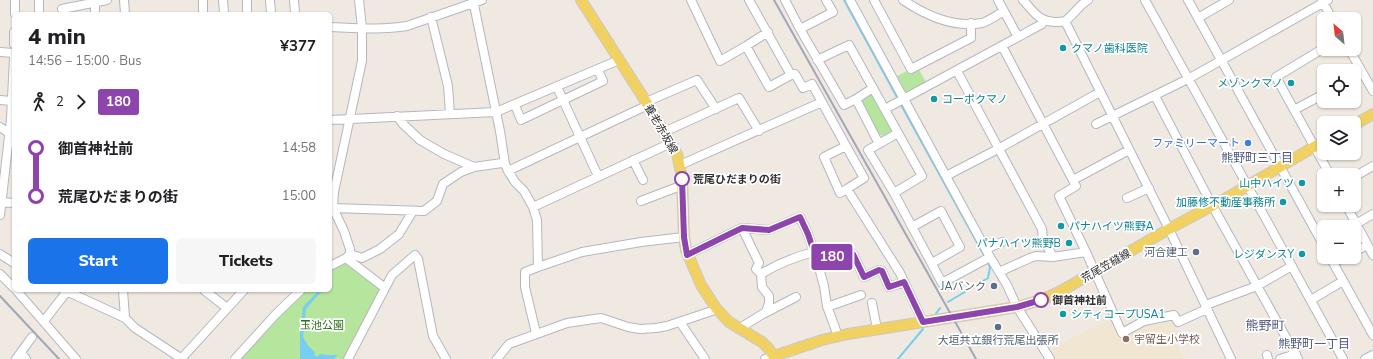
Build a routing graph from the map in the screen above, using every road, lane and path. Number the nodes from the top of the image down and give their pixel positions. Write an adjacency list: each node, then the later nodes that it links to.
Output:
1 (15, 0): 31 (street)
2 (39, 0): 32 (street)
3 (63, 0): 33 (street)
4 (107, 0): 29 (street)
5 (124, 0): 35 (street)
6 (203, 0): 36 (street)
7 (223, 0): 37 (street)
8 (247, 0): 38 (street)
9 (270, 0): 39 (street)
10 (294, 0): 40 (street)
11 (359, 0): 48 (street)
12 (482, 0): 27 (street)
13 (581, 0): 58 (main road, 養老赤坂線)
14 (691, 0): 52 (street)
15 (750, 0): 50 (street)
16 (784, 0): 49 (street)
17 (826, 0): 49 (street)
18 (850, 0): 75 (street)
19 (874, 0): 46 (street)
20 (903, 0): 46 (street)
21 (998, 0): 30 (street)
22 (1023, 0): 44 (street)
23 (1088, 0): 45 (street)
24 (1145, 0): 65 (street)
25 (1188, 0): 43 (street)
26 (1229, 0): 43 (street)
27 (473, 1): 42 (street); 83 (street)
28 (1325, 1): 41 (street); 60 (street)
29 (95, 3): 33 (street); 34 (street)
30 (1004, 11): 46 (street); 51 (street)
31 (15, 12)
32 (39, 12)
33 (62, 12)
34 (94, 12)
35 (125, 12)
36 (203, 12)
37 (224, 12)
38 (247, 12)
39 (271, 12)
40 (295, 12)
41 (1329, 12)
42 (431, 17): 48 (street); 84 (street)
43 (1198, 18): 60 (street)
44 (1044, 20): 45 (street); 51 (street)
45 (1065, 21): 69 (street)
46 (972, 23)
47 (332, 27): 48 (street)
48 (362, 28): 88 (street)
49 (800, 29): 59 (street)
50 (768, 32): 52 (street); 64 (street)
51 (1018, 37): 53 (street)
52 (746, 46): 64 (street)
53 (1002, 46): 62 (street); 92 (street)
54 (0, 52): 56 (street)
55 (1317, 52): 82 (street)
56 (12, 53)
57 (1353, 56): 63 (street)
58 (619, 60): 61 (street); 77 (main road, 養老赤坂線)
59 (817, 60): 67 (street); 73 (street)
60 (1222, 61): 65 (street); 112 (street)
61 (598, 70): 66 (street); 72 (street)
62 (957, 70): 75 (street); 105 (street)
63 (1362, 72): 68 (street)
64 (791, 75): 76 (street)
65 (1188, 80): 70 (street); 123 (street)
66 (557, 87): 72 (street); 79 (street)
67 (873, 88): 73 (street); 81 (street)
68 (1373, 91)
69 (1100, 92): 87 (street); 92 (street)
70 (1155, 96): 87 (street); 132 (street)
71 (1317, 98): 82 (street)
72 (562, 99): 79 (street); 99 (street)
73 (856, 99): 101 (street)
74 (0, 100): 78 (street)
75 (901, 101): 81 (street); 118 (street)
76 (822, 102): 95 (street); 103 (street)
77 (647, 104): 80 (street); 96 (main road, 養老赤坂線); 99 (street)
78 (12, 105)
79 (515, 105): 83 (street)
80 (716, 108): 95 (street); 96 (street)
81 (885, 109): 98 (street)
82 (1294, 110): 104 (street)
83 (496, 112): 84 (street); 115 (street)
84 (450, 114): 86 (street)
85 (1373, 114): 91 (main road)
86 (397, 116): 88 (street); 111 (street)
87 (1112, 116): 93 (street); 106 (street)
88 (349, 118): 90 (street); 126 (street)
89 (12, 119): 97 (street)
90 (332, 120)
91 (1361, 121)
92 (1043, 124): 105 (street); 121 (street)
93 (1096, 124)
94 (0, 127): 97 (street)
95 (759, 131): 110 (street)
96 (664, 132): 100 (main road, 養老赤坂線)
97 (9, 133): 107 (street)
98 (898, 133): 101 (street); 127 (street)
99 (580, 138): 115 (street); 117 (street)
100 (671, 142): 108 (street); 110 (main road, 養老赤坂線)
101 (879, 144): 127 (street)
102 (1317, 144): 104 (main road, 荒尾笠縫線)
103 (846, 146): 124 (street); 124 (street)
104 (1314, 146): 112 (main road, 荒尾笠縫線); 114 (street)
105 (998, 149): 118 (street); 155 (street)
106 (1129, 150): 121 (street); 125 (street)
107 (3, 157): 119 (street)
108 (633, 160): 117 (street); 120 (street)
109 (502, 163): 111 (street)
110 (680, 165): 122 (main road, 養老赤坂線)
111 (474, 166): 135 (street)
112 (1279, 166): 123 (main road, 荒尾笠縫線); 142 (street)
113 (1373, 166): 116 (street)
114 (1326, 168)
115 (508, 171): 133 (street)
116 (1361, 173)
117 (598, 176): 133 (street)
118 (946, 176): 154 (street)
119 (2, 180): 130 (street)
120 (644, 180)
121 (1073, 180): 149 (street)
122 (683, 185): 129 (street); 144 (main road, 養老赤坂線)
123 (1248, 185): 132 (main road, 荒尾笠縫線); 161 (street)
124 (847, 188): 168 (street)
125 (1148, 188): 128 (street); 141 (street)
126 (332, 192): 134 (street)
127 (894, 193): 139 (street)
128 (1127, 198)
129 (641, 201)
130 (1, 202): 131 (street); 137 (street)
131 (12, 203)
132 (1212, 205): 141 (main road, 荒尾笠縫線); 170 (street)
133 (533, 207): 162 (street)
134 (332, 209): 135 (street); 153 (street)
135 (413, 211): 153 (street)
136 (1373, 214): 138 (street)
137 (0, 215)
138 (1361, 221)
139 (912, 227): 157 (street); 157 (street)
140 (742, 228): 148 (street); 151 (street); 166 (street)
141 (1169, 229): 164 (main road, 荒尾笠縫線); 185 (street)
142 (1317, 234)
143 (1361, 234): 146 (street)
144 (684, 237): 151 (main road, 養老赤坂線); 162 (street)
145 (1002, 242): 154 (street)
146 (1367, 245): 147 (street); 152 (street)
147 (1361, 248)
148 (814, 252): 158 (street); 166 (street)
149 (1086, 252): 155 (street); 164 (street)
150 (0, 254): 156 (street)
151 (687, 255): 187 (main road, 養老赤坂線)
152 (1373, 255)
153 (348, 256): 160 (street); 171 (street)
154 (987, 256): 157 (street); 163 (street)
155 (1053, 257): 163 (street)
156 (12, 262)
157 (932, 263)
158 (818, 264): 168 (street); 183 (street)
159 (1334, 264): 167 (street)
160 (332, 265)
161 (1292, 266): 170 (street); 181 (street)
162 (538, 267): 195 (street)
163 (1000, 272): 184 (street)
164 (1094, 273): 184 (main road, 荒尾笠縫線); 185 (street)
165 (0, 274): 169 (street)
166 (761, 274): 188 (street)
167 (1343, 281): 181 (street); 196 (street)
168 (904, 282): 192 (street)
169 (12, 286)
170 (1257, 286): 185 (street); 200 (street)
171 (385, 288): 207 (street); 208 (street)
172 (18, 292): 190 (street)
173 (65, 292): 190 (street)
174 (70, 292): 189 (street)
175 (123, 292): 189 (street)
176 (207, 292): 186 (street)
177 (242, 292): 186 (street)
178 (298, 292): 206 (street)
179 (861, 295): 183 (street)
180 (796, 297): 188 (street)
181 (1311, 300): 213 (street)
182 (872, 303): 194 (street)
183 (827, 307): 197 (street)
184 (1017, 307): 192 (main road, 荒尾笠縫線); 211 (street)
185 (1207, 307): 212 (street)
186 (227, 308): 205 (street)
187 (716, 308): 191 (street); 193 (main road, 養老赤坂線)
188 (765, 313): 193 (street)
189 (125, 318): 205 (street)
190 (44, 321): 204 (street)
191 (680, 322): 195 (street); 210 (street)
192 (923, 322): 194 (main road, 荒尾笠縫線)
193 (740, 328): 203 (main road, 養老赤坂線)
194 (878, 330): 197 (main road, 荒尾笠縫線)
195 (536, 333): 209 (street)
196 (1373, 335)
197 (838, 336): 203 (main road, 荒尾笠縫線)
198 (32, 337): 201 (street)
199 (1373, 355): 214 (street)
200 (1297, 356): 202 (street)
201 (21, 357)
202 (1274, 357)
203 (771, 358)
204 (76, 359)
205 (182, 359)
206 (235, 359)
207 (348, 359)
208 (446, 359)
209 (497, 359)
210 (705, 359)
211 (1050, 359)
212 (1231, 359)
213 (1343, 359)
214 (1365, 359)

